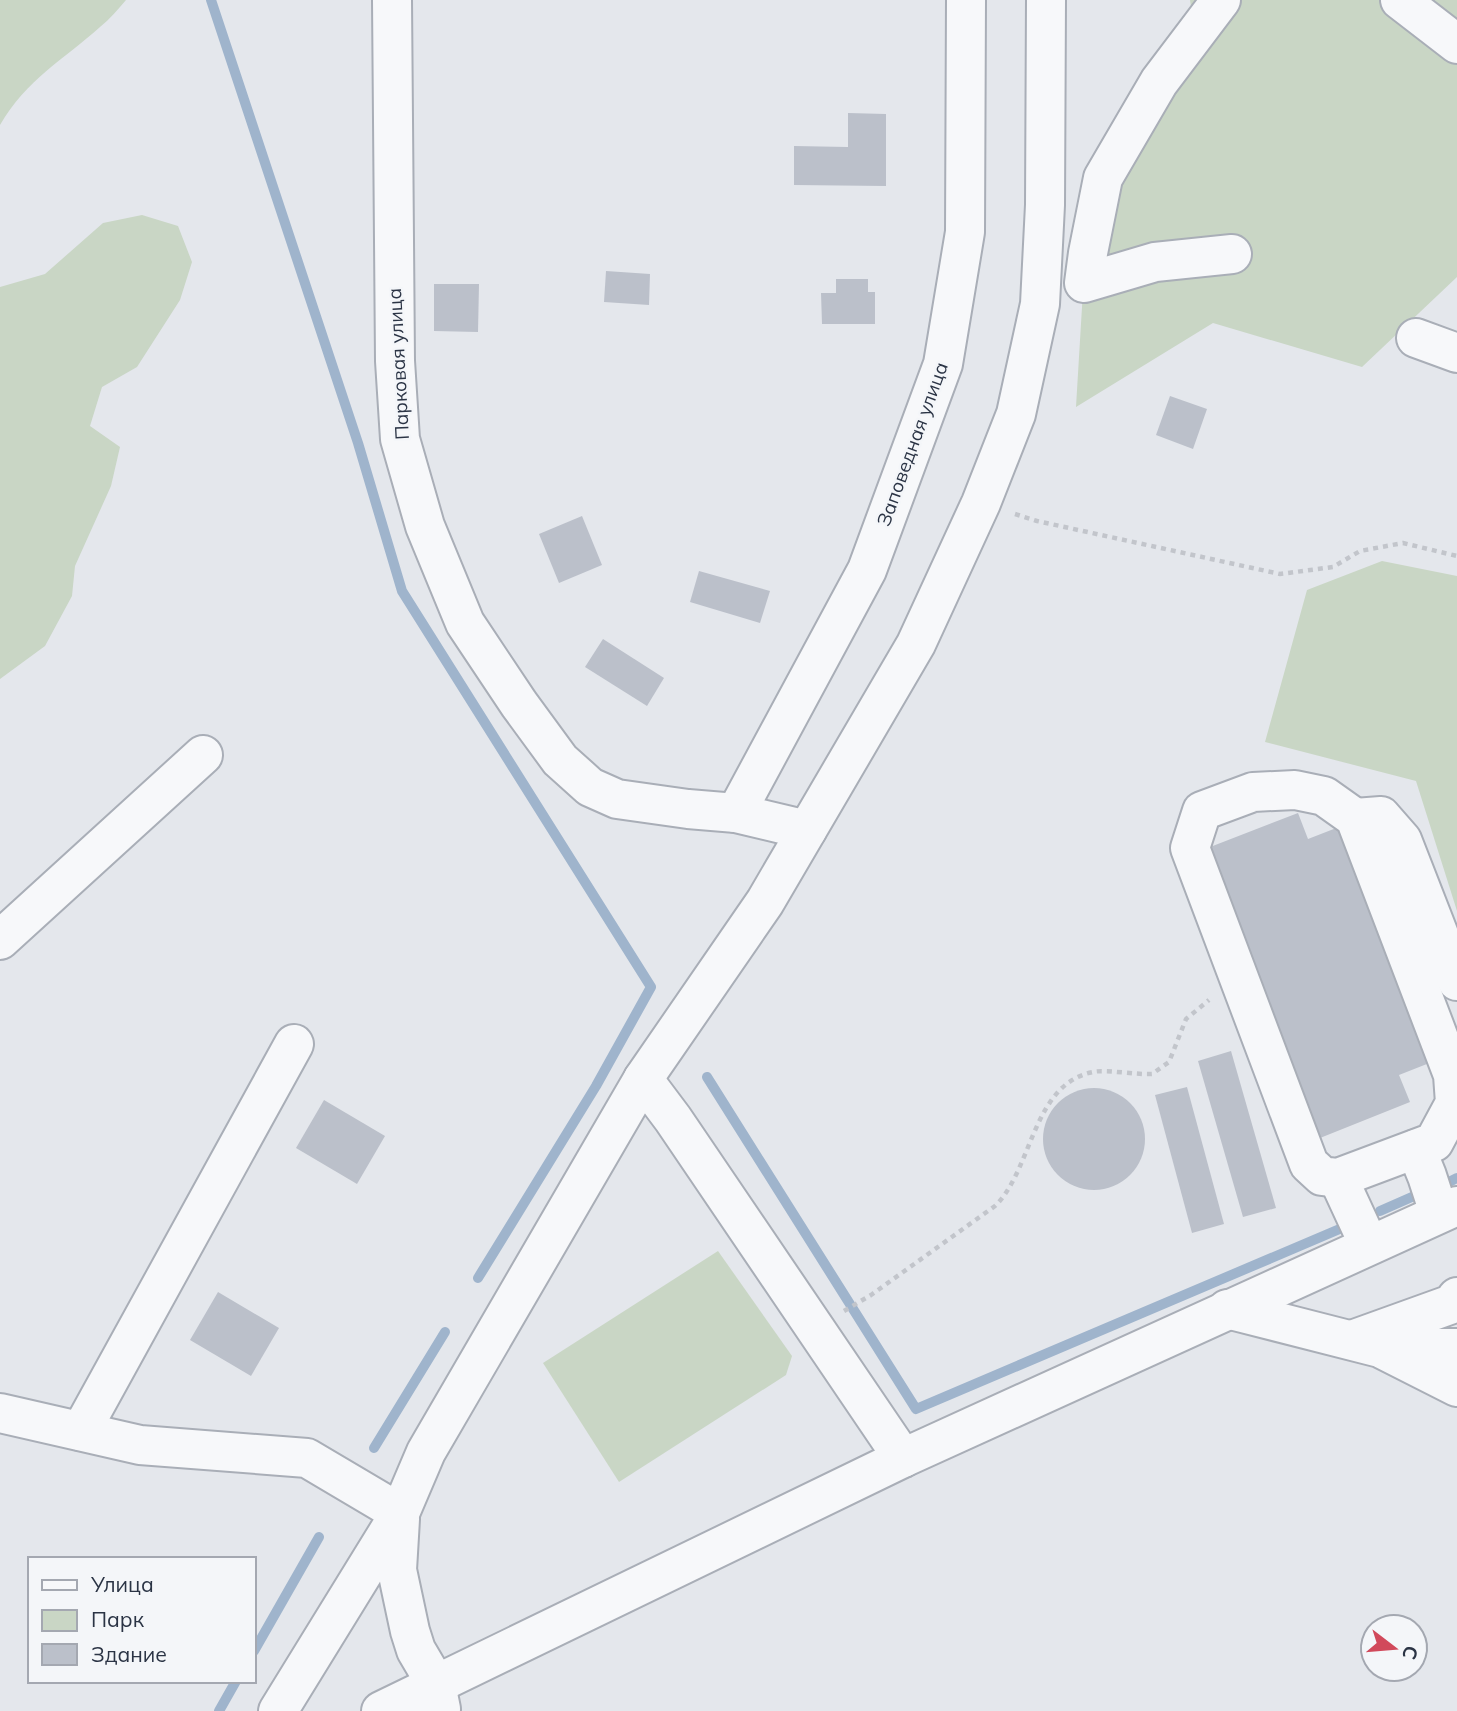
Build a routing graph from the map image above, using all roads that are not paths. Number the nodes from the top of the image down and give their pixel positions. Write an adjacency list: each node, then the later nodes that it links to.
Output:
1 (392, 0): 11 (street, Парковая улица)
2 (966, 0): 11 (street, Заповедная улица)
3 (1046, 0): 13 (street)
4 (1220, 0): 7 (street)
5 (1400, 0): 6 (street)
6 (1457, 44)
7 (1233, 254)
8 (1416, 338): 9 (street)
9 (1457, 353)
10 (203, 755): 14 (street)
11 (736, 813): 13 (street, Парковая улица)
12 (1355, 818): 15 (street); 17 (street); 20 (street)
13 (807, 830): 18 (street)
14 (0, 940)
15 (1457, 981)
16 (294, 1044): 29 (street)
17 (1455, 1074): 19 (street)
18 (643, 1079): 30 (street); 31 (street)
19 (1416, 1149): 20 (street); 21 (street)
20 (1338, 1178): 22 (street)
21 (1448, 1210): 22 (street)
22 (1369, 1245): 24 (street)
23 (1457, 1297): 25 (street)
24 (1227, 1309): 25 (street); 30 (street)
25 (1366, 1344): 26 (street); 27 (street)
26 (1457, 1348)
27 (1457, 1387)
28 (0, 1413): 29 (street)
29 (81, 1431): 31 (street)
30 (903, 1458): 32 (street)
31 (400, 1513): 32 (street); 33 (street)
32 (439, 1698): 34 (street)
33 (278, 1711)
34 (381, 1711)

